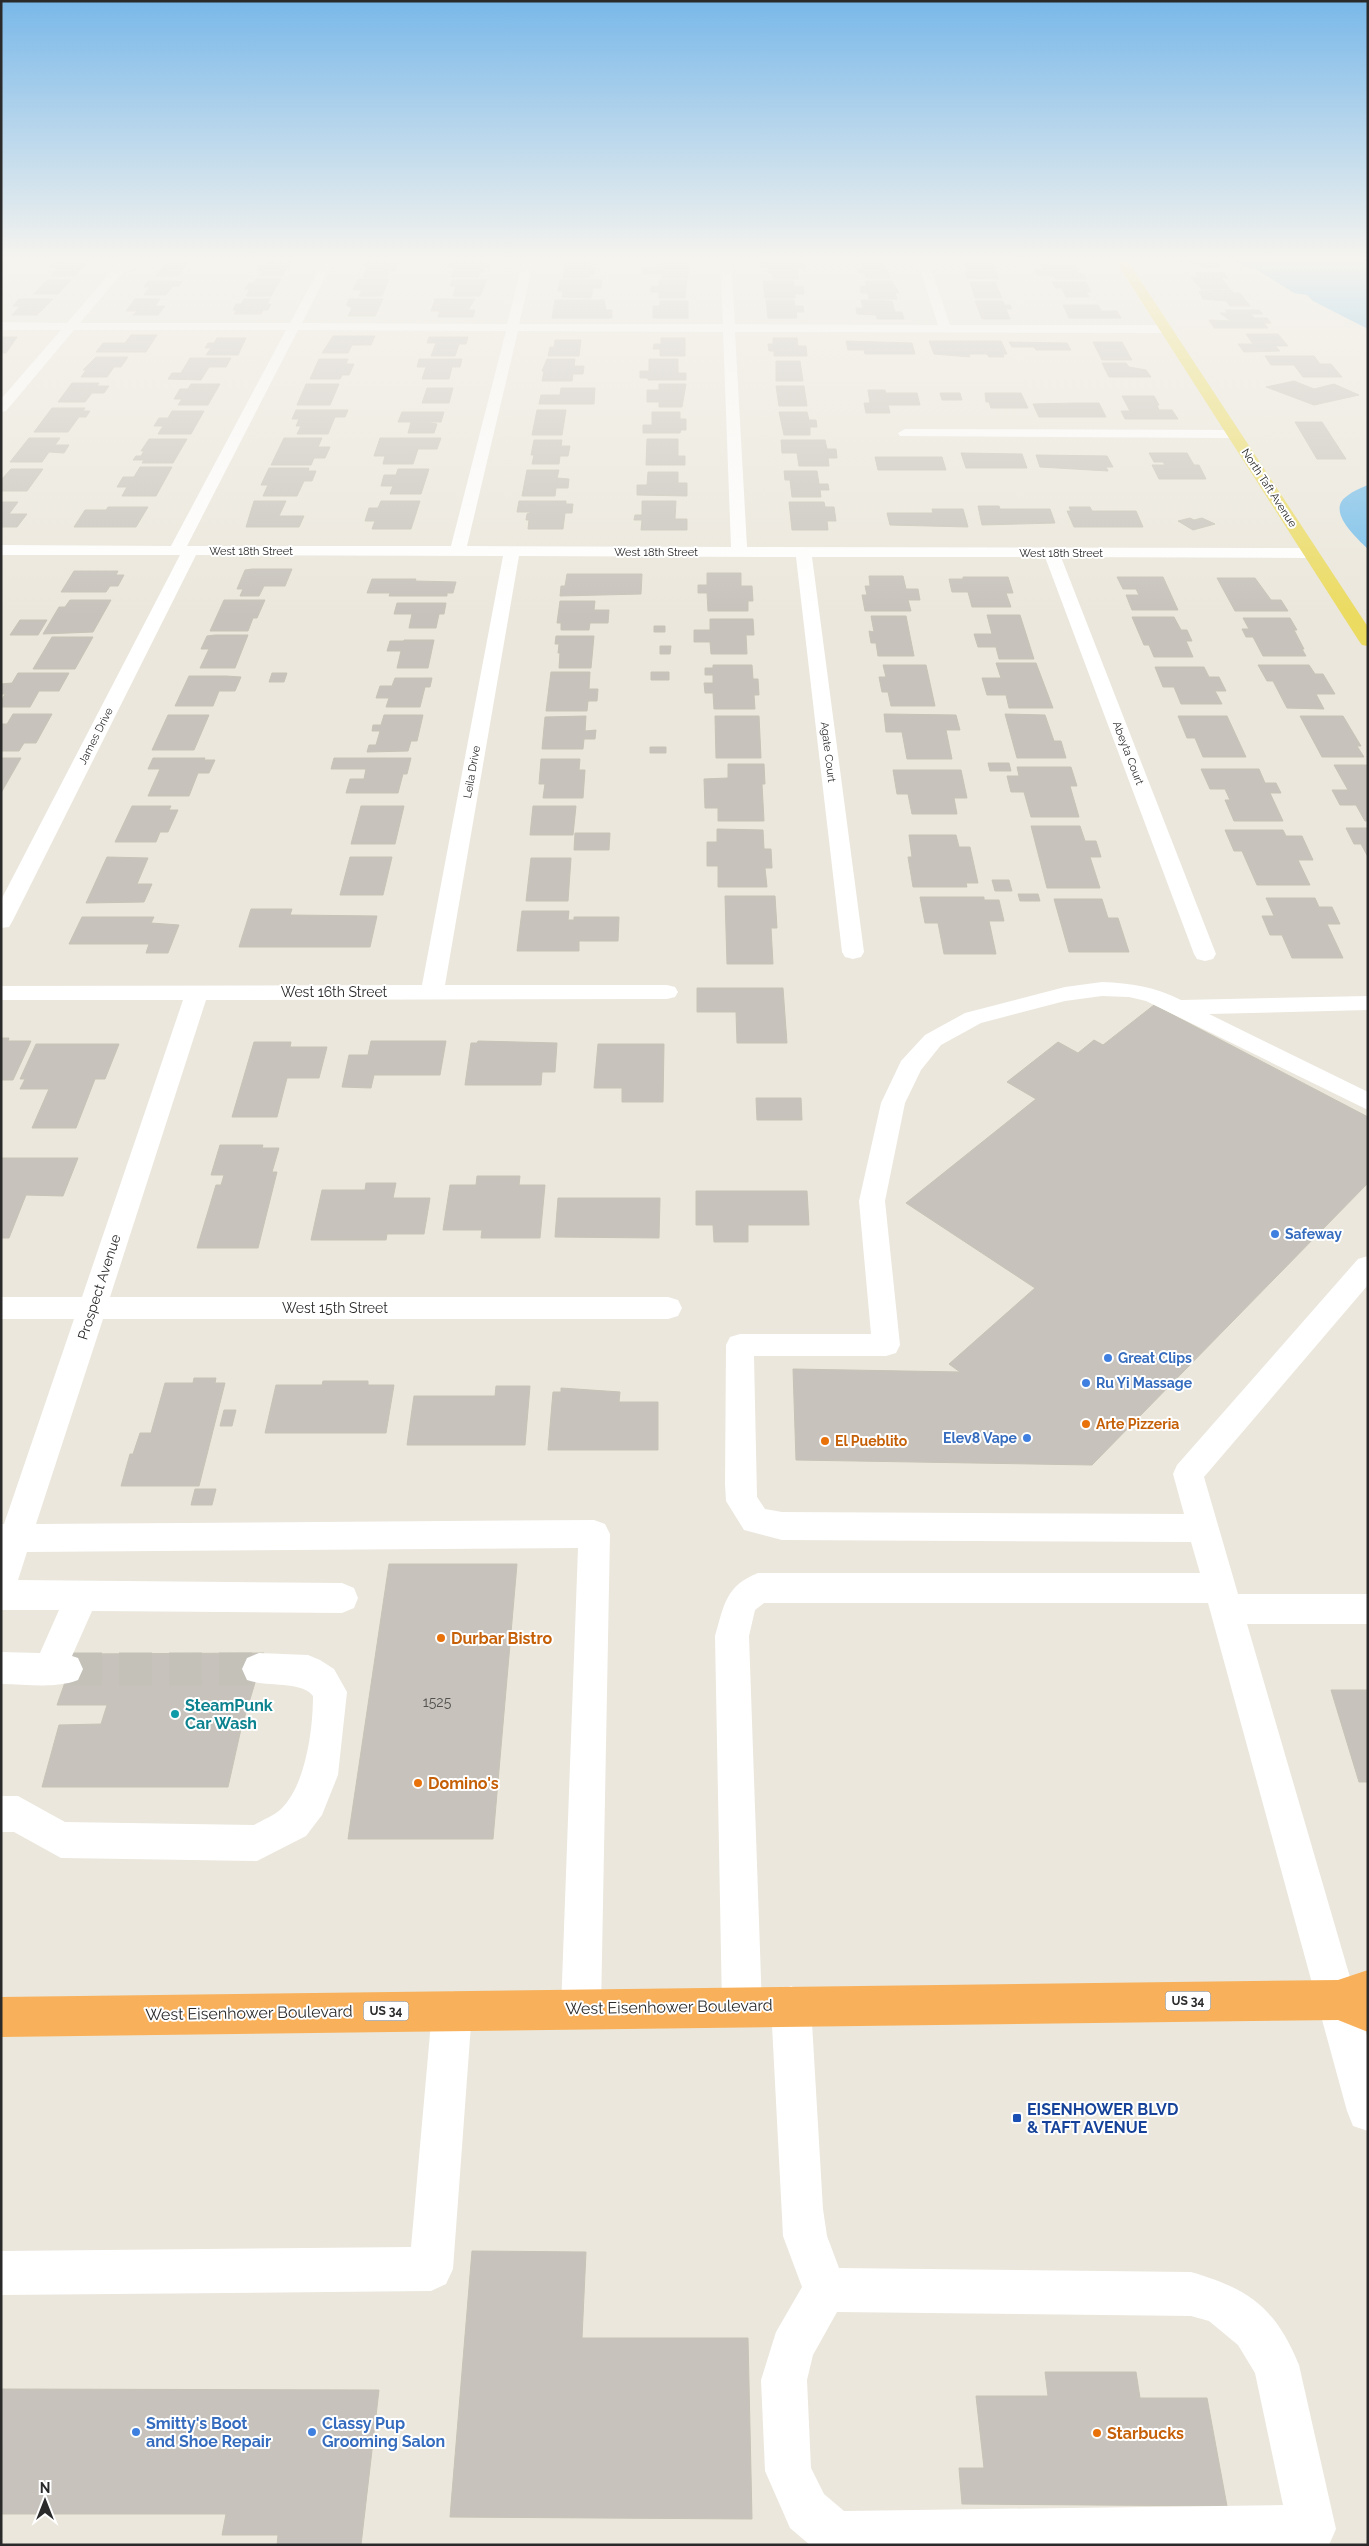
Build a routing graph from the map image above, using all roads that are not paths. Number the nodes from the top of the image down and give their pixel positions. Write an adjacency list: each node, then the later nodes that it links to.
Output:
1 (26, 379): 6 (street)
2 (267, 379): 10 (street, James Drive)
3 (500, 379): 11 (street)
4 (731, 379): 13 (street)
5 (1198, 379): 8 (main road, North Taft Avenue)
6 (1, 408)
7 (905, 433): 8 (street)
8 (1234, 434): 16 (main road, North Taft Avenue)
9 (1, 550): 10 (street, West 18th Street)
10 (183, 550): 11 (street, West 18th Street); 18 (street, James Drive)
11 (458, 551): 12 (street, West 18th Street)
12 (512, 551): 13 (street, West 18th Street); 23 (street, Leila Drive)
13 (739, 552): 14 (street, West 18th Street)
14 (802, 552): 15 (street, West 18th Street); 19 (street, Agate Court)
15 (1051, 553): 16 (street, West 18th Street); 20 (street, Abeyta Court)
16 (1310, 553): 17 (main road, North Taft Avenue)
17 (1368, 641)
18 (1, 922)
19 (853, 952)
20 (1205, 954)
21 (1, 992): 22 (street, West 16th Street)
22 (197, 992): 23 (street, West 16th Street); 30 (street, Prospect Avenue)
23 (432, 992): 24 (street, West 16th Street)
24 (667, 992)
25 (1368, 1003): 26 (street)
26 (1176, 1007): 27 (street); 32 (street)
27 (1368, 1102)
28 (1368, 1266): 32 (street)
29 (1, 1308): 30 (street, West 15th Street)
30 (92, 1308): 31 (street, West 15th Street); 33 (street, Prospect Avenue)
31 (668, 1308)
32 (1203, 1528): 38 (street)
33 (8, 1538): 34 (street, Prospect Avenue); 46 (street)
34 (1, 1582)
35 (1, 1595): 36 (street)
36 (82, 1596): 37 (street); 40 (street)
37 (342, 1598)
38 (1222, 1598): 39 (street); 43 (street); 45 (street)
39 (1368, 1609)
40 (1, 1668)
41 (259, 1669): 42 (street)
42 (1, 1814)
43 (1358, 2000): 44 (highway, West Eisenhower Boulevard / US 34); 49 (street)
44 (791, 2006): 45 (highway, West Eisenhower Boulevard / US 34); 51 (street)
45 (742, 2007): 46 (highway, West Eisenhower Boulevard / US 34)
46 (580, 2009): 47 (highway, West Eisenhower Boulevard / US 34)
47 (452, 2011): 48 (highway, West Eisenhower Boulevard / US 34); 50 (street)
48 (1, 2017)
49 (1368, 2112)
50 (1, 2273)
51 (825, 2290): 51 (street)

